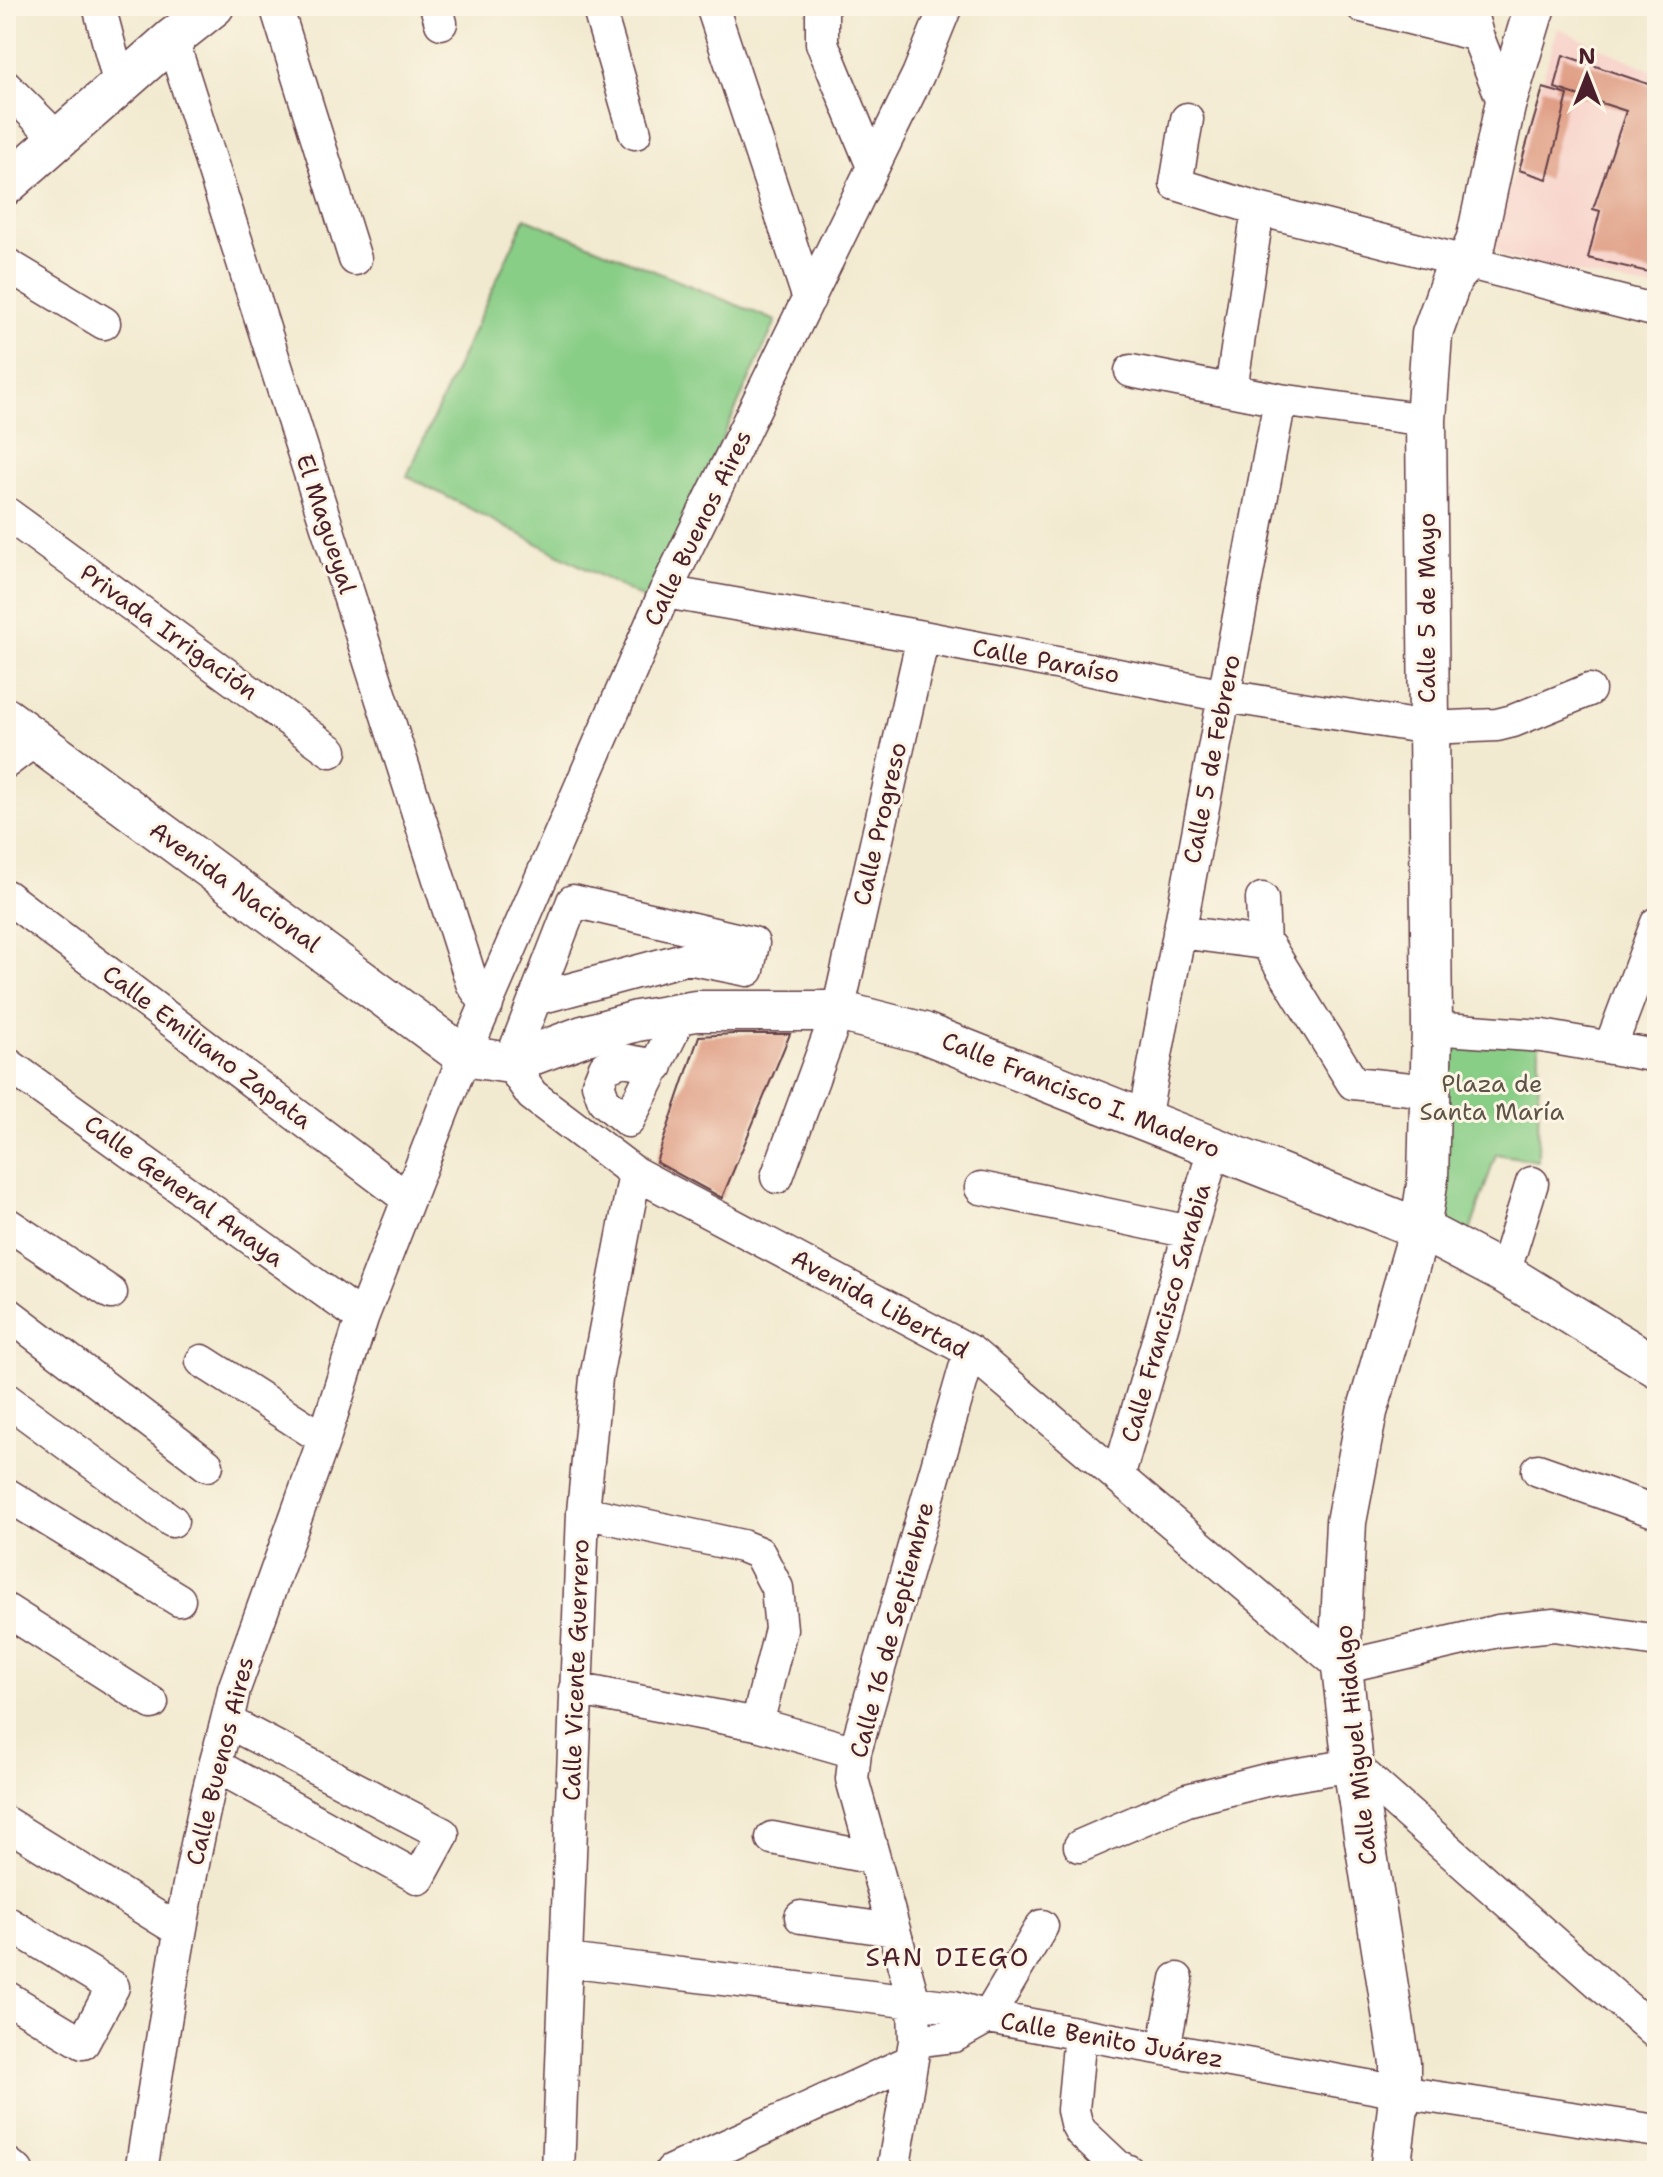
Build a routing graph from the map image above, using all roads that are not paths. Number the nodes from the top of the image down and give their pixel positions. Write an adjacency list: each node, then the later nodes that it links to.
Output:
1 (99, 6): 12 (street)
2 (214, 6): 11 (main road)
3 (276, 6): 21 (street)
4 (598, 6): 16 (street)
5 (712, 6): 24 (street)
6 (822, 6): 18 (street)
7 (946, 6): 18 (street, Calle Buenos Aires)
8 (1362, 6): 10 (street)
9 (1535, 6): 14 (main road, Calle 5 de Mayo)
10 (1473, 20): 14 (street)
11 (172, 39): 12 (main road); 45 (street, El Magueyal)
12 (120, 86): 17 (main road)
13 (6, 87): 17 (street)
14 (1505, 106): 22 (main road, Calle 5 de Mayo)
15 (1187, 119): 20 (street)
16 (635, 133)
17 (59, 140): 19 (main road)
18 (873, 167): 24 (street, Calle Buenos Aires)
19 (6, 185)
20 (1258, 209): 22 (street); 28 (street)
21 (355, 259)
22 (1466, 263): 25 (street); 30 (main road, Calle 5 de Mayo)
23 (6, 264): 26 (street)
24 (809, 299): 32 (street, Calle Buenos Aires)
25 (1657, 311)
26 (104, 323)
27 (1131, 371): 28 (street)
28 (1231, 390): 29 (street)
29 (1280, 400): 30 (street); 35 (street, Calle 5 de Febrero)
30 (1426, 420): 36 (main road, Calle 5 de Mayo)
31 (6, 513): 38 (street, Privada Irrigación)
32 (665, 592): 33 (street, Calle Paraíso); 45 (street, Calle Buenos Aires)
33 (923, 637): 35 (street, Calle Paraíso); 46 (street, Calle Progreso)
34 (1589, 690): 36 (street, Calle Paraíso)
35 (1225, 696): 36 (street, Calle Paraíso); 42 (street, Calle 5 de Febrero)
36 (1428, 728): 48 (main road, Calle 5 de Mayo)
37 (16, 740): 50 (main road, Avenida Nacional)
38 (331, 751)
39 (6, 896): 62 (street, Calle Emiliano Zapata)
40 (1262, 899): 43 (street)
41 (1657, 923): 49 (street)
42 (1179, 932): 43 (street); 56 (street, Calle 5 de Febrero)
43 (1264, 943): 55 (street)
44 (535, 999): 44 (street); 53 (street)
45 (487, 1005): 50 (street, Calle Buenos Aires)
46 (838, 1011): 47 (main road, Calle Francisco I. Madero); 56 (main road, Calle Francisco I. Madero); 59 (street, Calle Progreso)
47 (682, 1013): 53 (main road, Calle Francisco I. Madero); 54 (street)
48 (1432, 1028): 49 (street); 55 (main road, Calle 5 de Mayo)
49 (1610, 1048): 51 (street)
50 (464, 1056): 53 (main road, Calle Francisco I. Madero); 62 (street, Calle Buenos Aires)
51 (1657, 1056)
52 (6, 1063): 69 (street, Calle General Anaya)
53 (510, 1063): 58 (street, Avenida Libertad)
54 (657, 1066)
55 (1430, 1091): 64 (main road, Calle 5 de Mayo)
56 (1144, 1119): 57 (main road, Calle Francisco I. Madero)
57 (1214, 1149): 64 (main road, Calle Francisco I. Madero); 65 (street, Calle Francisco Sarabia)
58 (635, 1173): 70 (street, Avenida Libertad); 79 (street, Calle Vicente Guerrero)
59 (777, 1177)
60 (1532, 1183): 66 (street)
61 (981, 1188): 65 (street)
62 (408, 1199): 69 (street, Calle Buenos Aires)
63 (6, 1223): 67 (street)
64 (1420, 1229): 66 (main road, Calle Francisco I. Madero); 85 (main road, Calle Miguel Hidalgo)
65 (1190, 1232): 77 (street, Calle Francisco Sarabia)
66 (1504, 1273): 72 (main road, Calle Francisco I. Madero)
67 (111, 1293)
68 (6, 1312): 75 (street)
69 (362, 1318): 74 (street, Calle Buenos Aires)
70 (970, 1351): 77 (street, Avenida Libertad); 90 (street, Calle 16 de Septiembre)
71 (202, 1361): 74 (street)
72 (1657, 1367)
73 (6, 1399): 81 (street)
74 (324, 1439): 88 (street, Calle Buenos Aires)
75 (207, 1465)
76 (1538, 1470): 80 (street)
77 (1118, 1477): 85 (street, Avenida Libertad)
78 (6, 1494): 82 (street)
79 (583, 1512): 86 (street, Calle Vicente Guerrero); 89 (street)
80 (1657, 1512)
81 (172, 1521)
82 (179, 1600)
83 (6, 1610): 87 (street)
84 (1657, 1641): 85 (street)
85 (1342, 1667): 92 (main road, Calle Miguel Hidalgo)
86 (575, 1689): 89 (street); 102 (street, Calle Vicente Guerrero)
87 (152, 1703)
88 (228, 1722): 91 (street, Calle Buenos Aires); 91 (street)
89 (757, 1724): 90 (street)
90 (855, 1752): 96 (street, Calle 16 de Septiembre)
91 (215, 1765): 101 (street, Calle Buenos Aires)
92 (1353, 1765): 95 (street); 108 (street); 111 (main road, Calle Miguel Hidalgo)
93 (6, 1823): 101 (street)
94 (772, 1838): 96 (street)
95 (1080, 1846)
96 (874, 1858): 100 (street, Calle 16 de Septiembre)
97 (801, 1917): 100 (street)
98 (6, 1922): 104 (street)
99 (1042, 1926): 106 (street)
100 (894, 1930): 105 (street, Calle 16 de Septiembre)
101 (180, 1931): 115 (street, Calle Buenos Aires)
102 (566, 1960): 105 (street, Calle Benito Juárez); 116 (street, Calle Vicente Guerrero)
103 (1177, 1979): 109 (street)
104 (6, 1997)
105 (914, 2002): 106 (street, Calle Benito Juárez); 110 (street, Calle 16 de Septiembre)
106 (988, 2017): 107 (street, Calle Benito Juárez); 110 (street)
107 (1080, 2034): 109 (street, Calle Benito Juárez); 119 (street)
108 (1657, 2034)
109 (1164, 2049): 111 (street, Calle Benito Juárez)
110 (913, 2051): 117 (street); 118 (street, Calle 16 de Septiembre)
111 (1400, 2092): 112 (street, Calle Benito Juárez); 120 (main road, Calle Miguel Hidalgo)
112 (1657, 2131)
113 (6, 2163): 114 (street)
114 (17, 2171)
115 (141, 2171)
116 (558, 2171)
117 (671, 2171)
118 (893, 2171)
119 (1128, 2171)
120 (1390, 2171)

